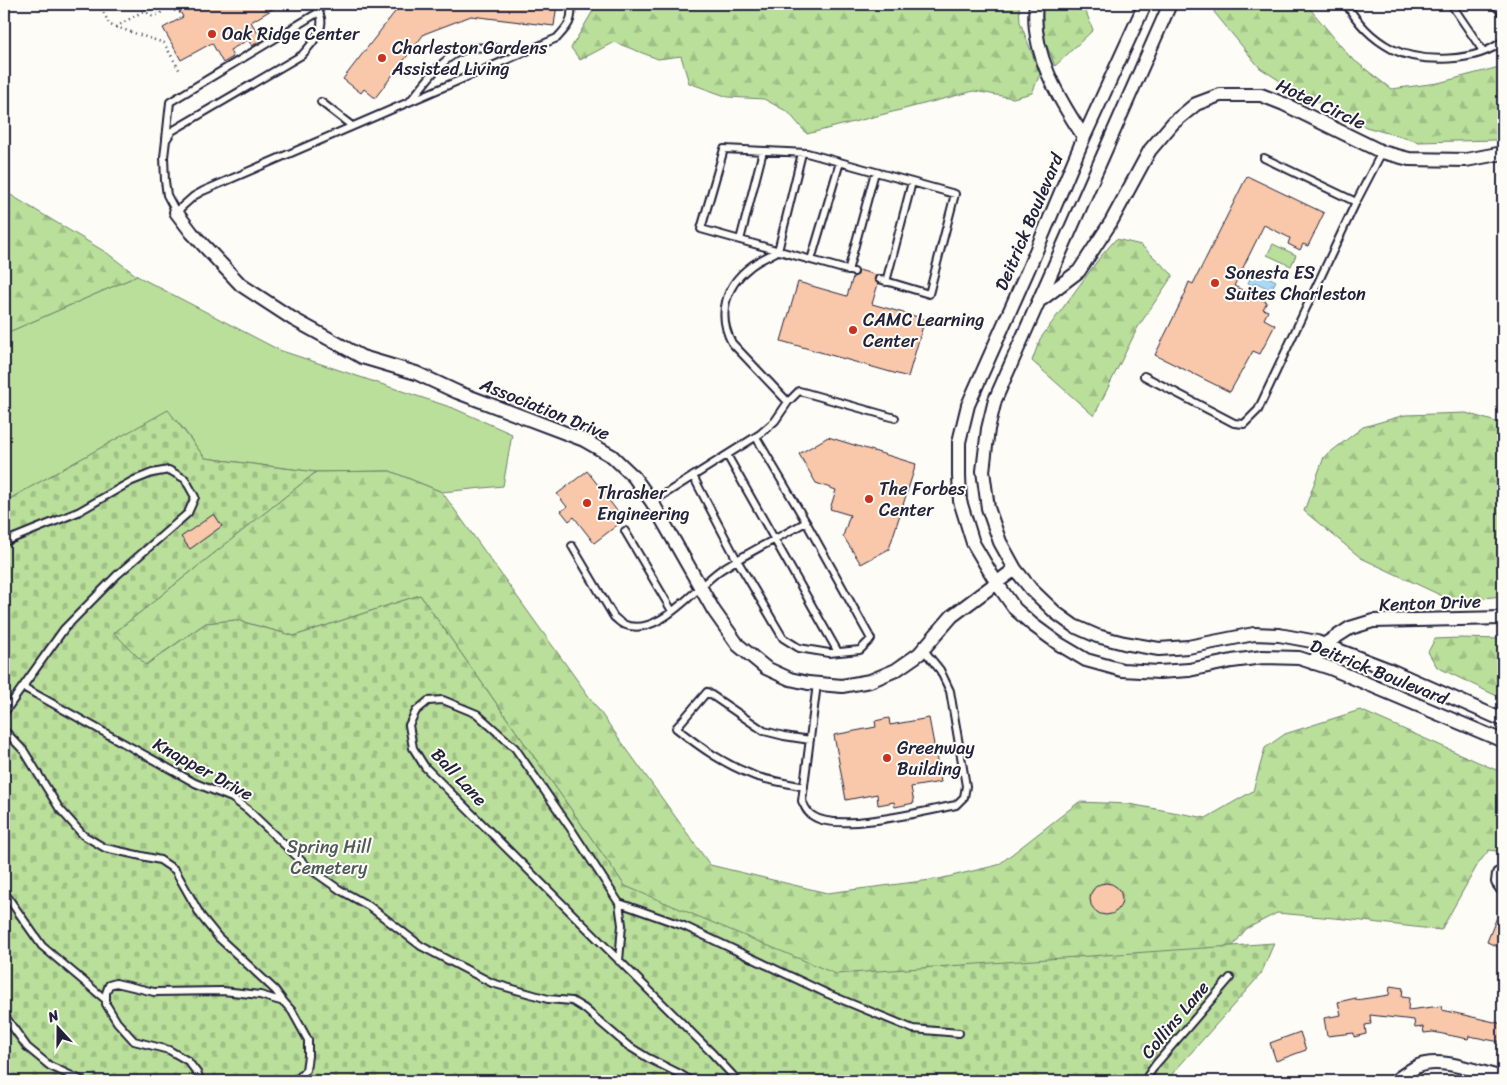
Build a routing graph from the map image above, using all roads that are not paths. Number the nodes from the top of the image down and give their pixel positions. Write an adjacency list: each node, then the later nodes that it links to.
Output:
1 (314, 4): 10 (lane)
2 (571, 4): 12 (lane)
3 (1036, 4): 17 (street)
4 (1145, 4): 17 (street, Deitrick Boulevard)
5 (1170, 4): 34 (street, Deitrick Boulevard)
6 (1346, 4): 13 (lane)
7 (1451, 4): 13 (lane)
8 (1498, 4): 9 (street)
9 (1503, 9)
10 (319, 12): 18 (lane); 18 (lane)
11 (1503, 42): 13 (lane)
12 (523, 52): 14 (lane); 14 (lane)
13 (1483, 52)
14 (410, 101): 16 (lane)
15 (321, 102): 16 (lane)
16 (352, 126): 28 (lane)
17 (1084, 137): 49 (street, Deitrick Boulevard)
18 (166, 140): 28 (lane)
19 (763, 151): 21 (lane); 29 (lane); 29 (lane)
20 (1382, 152): 22 (street, Hotel Circle); 27 (lane); 34 (street, Hotel Circle)
21 (802, 153): 24 (lane); 30 (lane)
22 (1503, 153)
23 (1264, 158): 27 (lane)
24 (840, 162): 25 (lane); 31 (lane)
25 (875, 172): 26 (lane); 31 (lane)
26 (912, 182): 33 (lane); 33 (lane)
27 (1356, 202): 35 (lane)
28 (176, 212): 41 (street, Association Drive)
29 (740, 240): 30 (lane)
30 (778, 251): 31 (lane); 36 (lane)
31 (811, 260)
32 (879, 280): 33 (lane)
33 (886, 282)
34 (1040, 300): 48 (street, Deitrick Boulevard)
35 (1144, 376)
36 (788, 402): 37 (lane); 38 (lane)
37 (895, 418)
38 (756, 437): 39 (lane); 42 (lane)
39 (727, 455): 40 (lane); 44 (lane)
40 (693, 476): 41 (lane); 47 (lane)
41 (652, 502): 50 (street, Association Drive)
42 (806, 522): 44 (lane); 55 (lane)
43 (625, 531): 51 (lane)
44 (774, 540): 47 (lane); 55 (lane)
45 (4, 542): 58 (lane)
46 (572, 546): 51 (lane)
47 (737, 560): 50 (lane); 55 (lane)
48 (1015, 569): 49 (street, Association Drive); 53 (street, Deitrick Boulevard)
49 (996, 582): 54 (street, Association Drive); 56 (street, Deitrick Boulevard)
50 (701, 588): 51 (lane); 57 (street, Association Drive)
51 (672, 611)
52 (1503, 618): 53 (street, Kenton Drive)
53 (1324, 644): 56 (street, Kenton Drive); 60 (street, Deitrick Boulevard)
54 (923, 649): 57 (street, Association Drive); 64 (lane)
55 (838, 652)
56 (1313, 663): 63 (street, Deitrick Boulevard)
57 (817, 684): 62 (lane)
58 (24, 687): 59 (lane); 79 (lane, Knapper Drive)
59 (4, 713)
60 (1503, 720)
61 (4, 730): 72 (lane)
62 (810, 740): 64 (lane); 64 (lane)
63 (1503, 741)
64 (804, 787)
65 (1503, 873): 66 (street)
66 (1503, 889)
67 (4, 892): 71 (lane)
68 (619, 903): 69 (lane, Ball Lane); 69 (lane, Ball Lane); 74 (lane)
69 (619, 961): 80 (lane, Ball Lane)
70 (1230, 978): 81 (lane, Collins Lane)
71 (106, 1000): 72 (lane); 77 (lane)
72 (284, 1002): 78 (lane)
73 (4, 1015): 76 (lane)
74 (960, 1033)
75 (1503, 1078): 82 (street)
76 (82, 1081)
77 (200, 1081)
78 (296, 1081)
79 (691, 1081)
80 (738, 1081)
81 (1144, 1081)
82 (1394, 1081)

